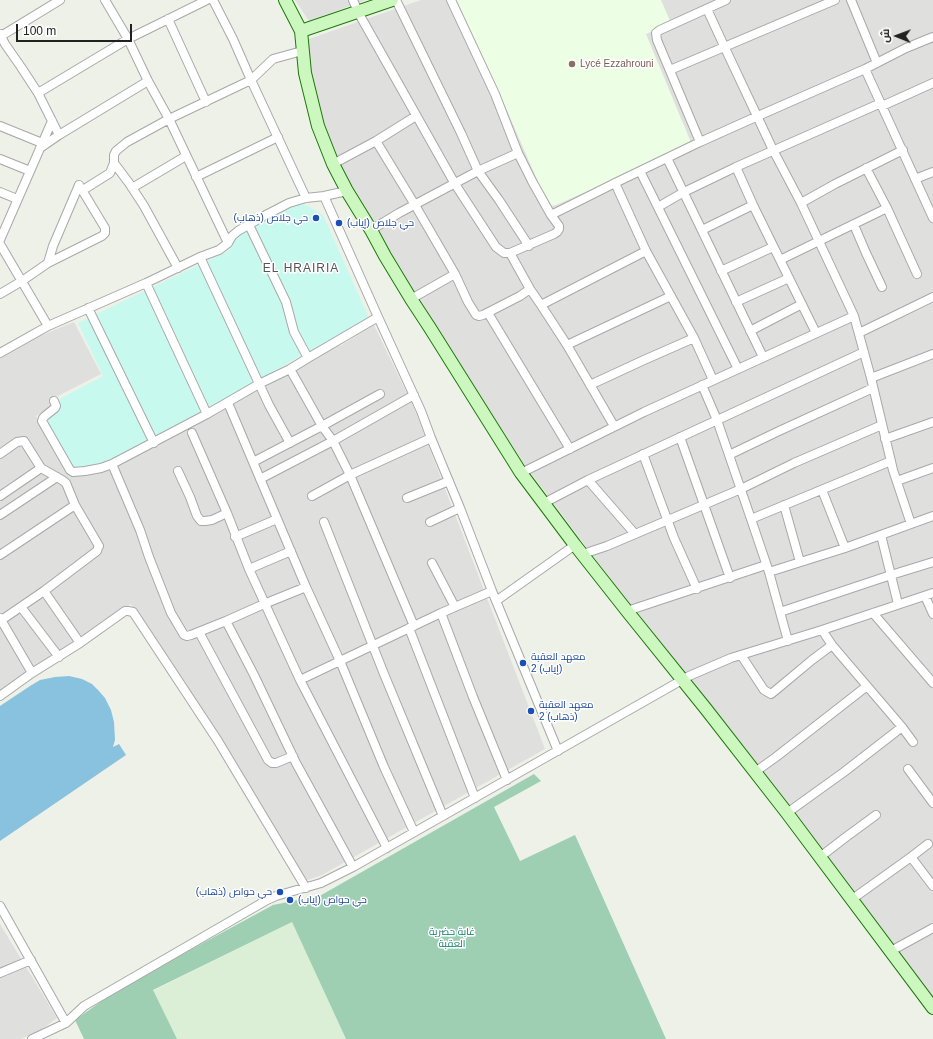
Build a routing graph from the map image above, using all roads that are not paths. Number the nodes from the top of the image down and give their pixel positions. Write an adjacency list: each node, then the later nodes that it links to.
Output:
1 (60, 0): 17 (street)
2 (105, 0): 19 (street)
3 (207, 0): 15 (street)
4 (213, 0): 26 (street)
5 (285, 0): 16 (street)
6 (353, 0): 14 (street)
7 (392, 0): 14 (street)
8 (396, 0): 53 (street)
9 (451, 0): 44 (street)
10 (726, 0): 13 (street)
11 (835, 0): 21 (street)
12 (851, 0): 23 (street)
13 (711, 5): 21 (street); 25 (street)
14 (358, 12): 16 (street); 32 (street)
15 (168, 19): 19 (street); 30 (street)
16 (301, 31): 22 (street)
17 (1, 35): 20 (street)
18 (933, 37): 23 (street)
19 (128, 40): 27 (street); 29 (street)
20 (3, 46): 29 (street)
21 (724, 48): 25 (street); 33 (street)
22 (302, 51): 26 (street); 49 (street)
23 (877, 63): 24 (street)
24 (865, 69): 31 (street); 33 (street)
25 (670, 70): 40 (street)
26 (251, 80): 30 (street); 38 (street)
27 (148, 81): 34 (street); 37 (street)
28 (933, 83): 31 (street)
29 (38, 93): 35 (street)
30 (206, 102): 34 (street)
31 (882, 105): 42 (street); 43 (street)
32 (416, 116): 39 (street); 59 (street)
33 (758, 116): 40 (street); 42 (street)
34 (169, 119): 45 (street); 48 (street)
35 (52, 121): 37 (street); 41 (street)
36 (0, 126): 41 (street)
37 (59, 135): 41 (street)
38 (278, 137): 56 (street); 66 (street)
39 (376, 141): 49 (street); 69 (street)
40 (700, 142): 47 (street)
41 (41, 146): 52 (street)
42 (773, 150): 50 (street); 68 (street)
43 (903, 150): 51 (street); 57 (street)
44 (518, 153): 53 (street); 73 (street)
45 (186, 156): 56 (street); 60 (street)
46 (0, 158): 52 (street)
47 (667, 158): 54 (street); 64 (street)
48 (114, 164): 60 (street); 61 (street)
49 (333, 164): 62 (street)
50 (736, 167): 64 (street); 71 (street)
51 (866, 168): 68 (street); 72 (street)
52 (30, 171): 67 (street)
53 (478, 171): 59 (street); 84 (street)
54 (640, 171): 58 (street); 70 (street)
55 (933, 172): 57 (street)
56 (196, 177): 82 (street)
57 (915, 179): 74 (street)
58 (614, 183): 73 (street); 86 (street)
59 (454, 184): 69 (street); 87 (street)
60 (132, 188): 91 (street)
61 (83, 190): 90 (street); 90 (street)
62 (346, 191): 65 (street); 78 (street)
63 (0, 192): 67 (street)
64 (684, 192): 70 (street); 79 (street)
65 (324, 196): 66 (street); 110 (street)
66 (306, 198): 76 (street)
67 (17, 199): 75 (street)
68 (801, 203): 81 (street)
69 (415, 205): 78 (street); 93 (street)
70 (658, 206): 122 (street)
71 (753, 206): 79 (street); 85 (street)
72 (887, 208): 77 (street); 94 (street)
73 (551, 215): 84 (street)
74 (933, 218)
75 (3, 225): 80 (street)
76 (248, 225): 82 (street); 121 (street)
77 (854, 225): 81 (street); 98 (street)
78 (371, 230): 103 (street)
79 (702, 230): 92 (street)
80 (0, 240)
81 (819, 241): 89 (street); 109 (street)
82 (228, 243): 88 (street)
83 (0, 244): 96 (street)
84 (529, 246): 87 (street)
85 (773, 247): 89 (street); 92 (street)
86 (646, 251): 101 (street); 105 (street)
87 (510, 253): 99 (street)
88 (200, 257): 91 (street); 126 (street)
89 (780, 260): 95 (street)
90 (48, 263): 96 (street)
91 (178, 268): 97 (street)
92 (721, 271): 104 (street)
93 (455, 274): 103 (street); 108 (street)
94 (917, 274)
95 (789, 278): 104 (street); 106 (street)
96 (22, 281): 100 (street); 111 (street)
97 (146, 283): 107 (street); 134 (street)
98 (882, 287)
99 (530, 289): 105 (street); 108 (street)
100 (0, 294)
101 (671, 296): 115 (street); 116 (street)
102 (933, 297): 114 (street)
103 (411, 299): 157 (street)
104 (736, 302): 112 (street)
105 (541, 304): 116 (street)
106 (802, 304): 112 (street); 113 (street)
107 (88, 308): 111 (street); 145 (street)
108 (488, 313): 147 (street)
109 (854, 316): 113 (street); 114 (street)
110 (378, 317): 121 (street); 131 (street)
111 (48, 326): 118 (street)
112 (750, 331): 120 (street)
113 (816, 333): 120 (street)
114 (859, 333): 117 (street)
115 (694, 338): 125 (street); 127 (street)
116 (567, 345): 127 (street)
117 (864, 352): 124 (street); 135 (street)
118 (0, 353)
119 (933, 354): 124 (street)
120 (763, 357): 122 (street)
121 (308, 358): 123 (street)
122 (738, 368): 125 (street)
123 (290, 369): 126 (street); 138 (street)
124 (871, 378): 129 (street)
125 (713, 380): 128 (street)
126 (259, 384): 133 (street); 146 (street)
127 (590, 385): 139 (street)
128 (702, 385): 135 (street); 139 (street)
129 (873, 388): 137 (street); 150 (street)
130 (380, 394): 138 (street)
131 (414, 395): 142 (street); 144 (street)
132 (54, 401): 153 (street)
133 (228, 403): 134 (street); 152 (street)
134 (207, 414): 145 (street)
135 (717, 420): 141 (street); 150 (street)
136 (933, 422): 143 (street)
137 (882, 424): 143 (street); 164 (street)
138 (322, 426): 144 (street); 146 (street)
139 (614, 426): 147 (street)
140 (192, 433): 174 (street)
141 (680, 437): 149 (street); 171 (street)
142 (431, 438): 158 (street); 162 (street)
143 (886, 439): 151 (street)
144 (333, 441): 158 (street); 160 (street)
145 (154, 443): 153 (street)
146 (290, 443): 152 (street)
147 (570, 449): 157 (street)
148 (0, 454): 154 (street)
149 (643, 454): 161 (street); 179 (street)
150 (730, 456): 164 (street)
151 (891, 461): 163 (street); 165 (street)
152 (253, 462): 160 (street)
153 (112, 464): 216 (street)
154 (41, 468): 159 (street); 166 (street)
155 (933, 468): 163 (street)
156 (178, 471): 174 (street)
157 (521, 473): 169 (street)
158 (350, 475): 167 (street); 214 (street)
159 (57, 477): 170 (street); 175 (street)
160 (260, 479): 177 (street)
161 (588, 480): 169 (street); 183 (street)
162 (449, 481): 168 (street); 173 (street)
163 (897, 481): 182 (street)
164 (741, 489): 171 (street); 178 (street)
165 (822, 490): 172 (street); 186 (street)
166 (0, 496)
167 (312, 496)
168 (407, 498)
169 (544, 503): 187 (street)
170 (75, 505): 189 (street); 200 (street)
171 (704, 505): 179 (street); 196 (street)
172 (784, 505): 178 (street); 190 (street)
173 (460, 508): 181 (street); 199 (street)
174 (226, 513): 185 (street)
175 (0, 515)
176 (933, 516): 182 (street)
177 (277, 519): 185 (street); 188 (street)
178 (751, 519): 194 (street)
179 (667, 520): 183 (street); 198 (street)
180 (324, 522): 220 (street)
181 (430, 522)
182 (911, 524): 184 (street)
183 (635, 534): 187 (street)
184 (881, 535): 186 (street); 195 (street)
185 (235, 538): 193 (street)
186 (845, 548): 190 (street)
187 (579, 550): 202 (street); 207 (street)
188 (291, 551): 193 (street); 197 (street)
189 (0, 555)
190 (800, 562): 194 (street)
191 (933, 562): 195 (street)
192 (432, 563): 206 (street)
193 (249, 569): 203 (street)
194 (767, 569): 196 (street); 208 (street)
195 (891, 575): 204 (street); 208 (street)
196 (730, 578): 198 (street)
197 (306, 587): 203 (street); 223 (street)
198 (697, 588): 207 (street)
199 (492, 590): 202 (street); 206 (street)
200 (44, 591): 205 (street); 218 (street)
201 (929, 595): 204 (street); 211 (street)
202 (496, 601): 232 (street)
203 (264, 604): 213 (street); 226 (street)
204 (898, 604): 210 (street)
205 (21, 607): 212 (street); 222 (street)
206 (455, 607): 209 (street)
207 (627, 611): 225 (street)
208 (780, 612): 217 (street)
209 (441, 613): 214 (street); 236 (street)
210 (873, 613): 215 (street); 227 (street)
211 (933, 614)
212 (0, 620): 224 (street)
213 (226, 621): 216 (street); 233 (street)
214 (412, 627): 220 (street); 237 (street)
215 (822, 630): 217 (street); 219 (street)
216 (199, 632): 233 (street)
217 (788, 641): 221 (street)
218 (80, 643): 222 (street); 249 (street)
219 (832, 645): 221 (street); 228 (street)
220 (372, 646): 223 (street); 241 (street)
221 (741, 655): 225 (street)
222 (59, 657): 224 (street)
223 (340, 661): 226 (street); 242 (street)
224 (32, 673): 229 (street)
225 (682, 679): 232 (street); 235 (street)
226 (300, 680): 244 (street)
227 (933, 683)
228 (867, 686): 230 (street); 235 (street)
229 (0, 696)
230 (902, 727): 231 (street); 239 (street)
231 (913, 742)
232 (558, 751): 236 (street)
233 (293, 756): 247 (street)
234 (908, 769): 238 (street)
235 (754, 772): 239 (street)
236 (507, 780): 237 (street)
237 (474, 798): 241 (street)
238 (933, 803)
239 (787, 813): 245 (street)
240 (876, 815): 245 (street)
241 (443, 816): 242 (street)
242 (414, 832): 244 (street)
243 (928, 844): 246 (street)
244 (387, 848): 247 (street)
245 (820, 857): 250 (street)
246 (911, 857): 248 (street); 250 (street)
247 (353, 867): 249 (street)
248 (933, 886)
249 (306, 888): 257 (street)
250 (851, 900): 253 (street)
251 (0, 906): 254 (street)
252 (933, 928): 253 (street)
253 (891, 951): 256 (street)
254 (31, 960): 255 (street); 257 (street)
255 (0, 973)
256 (933, 1008)
257 (66, 1023): 258 (street)
258 (32, 1039)

